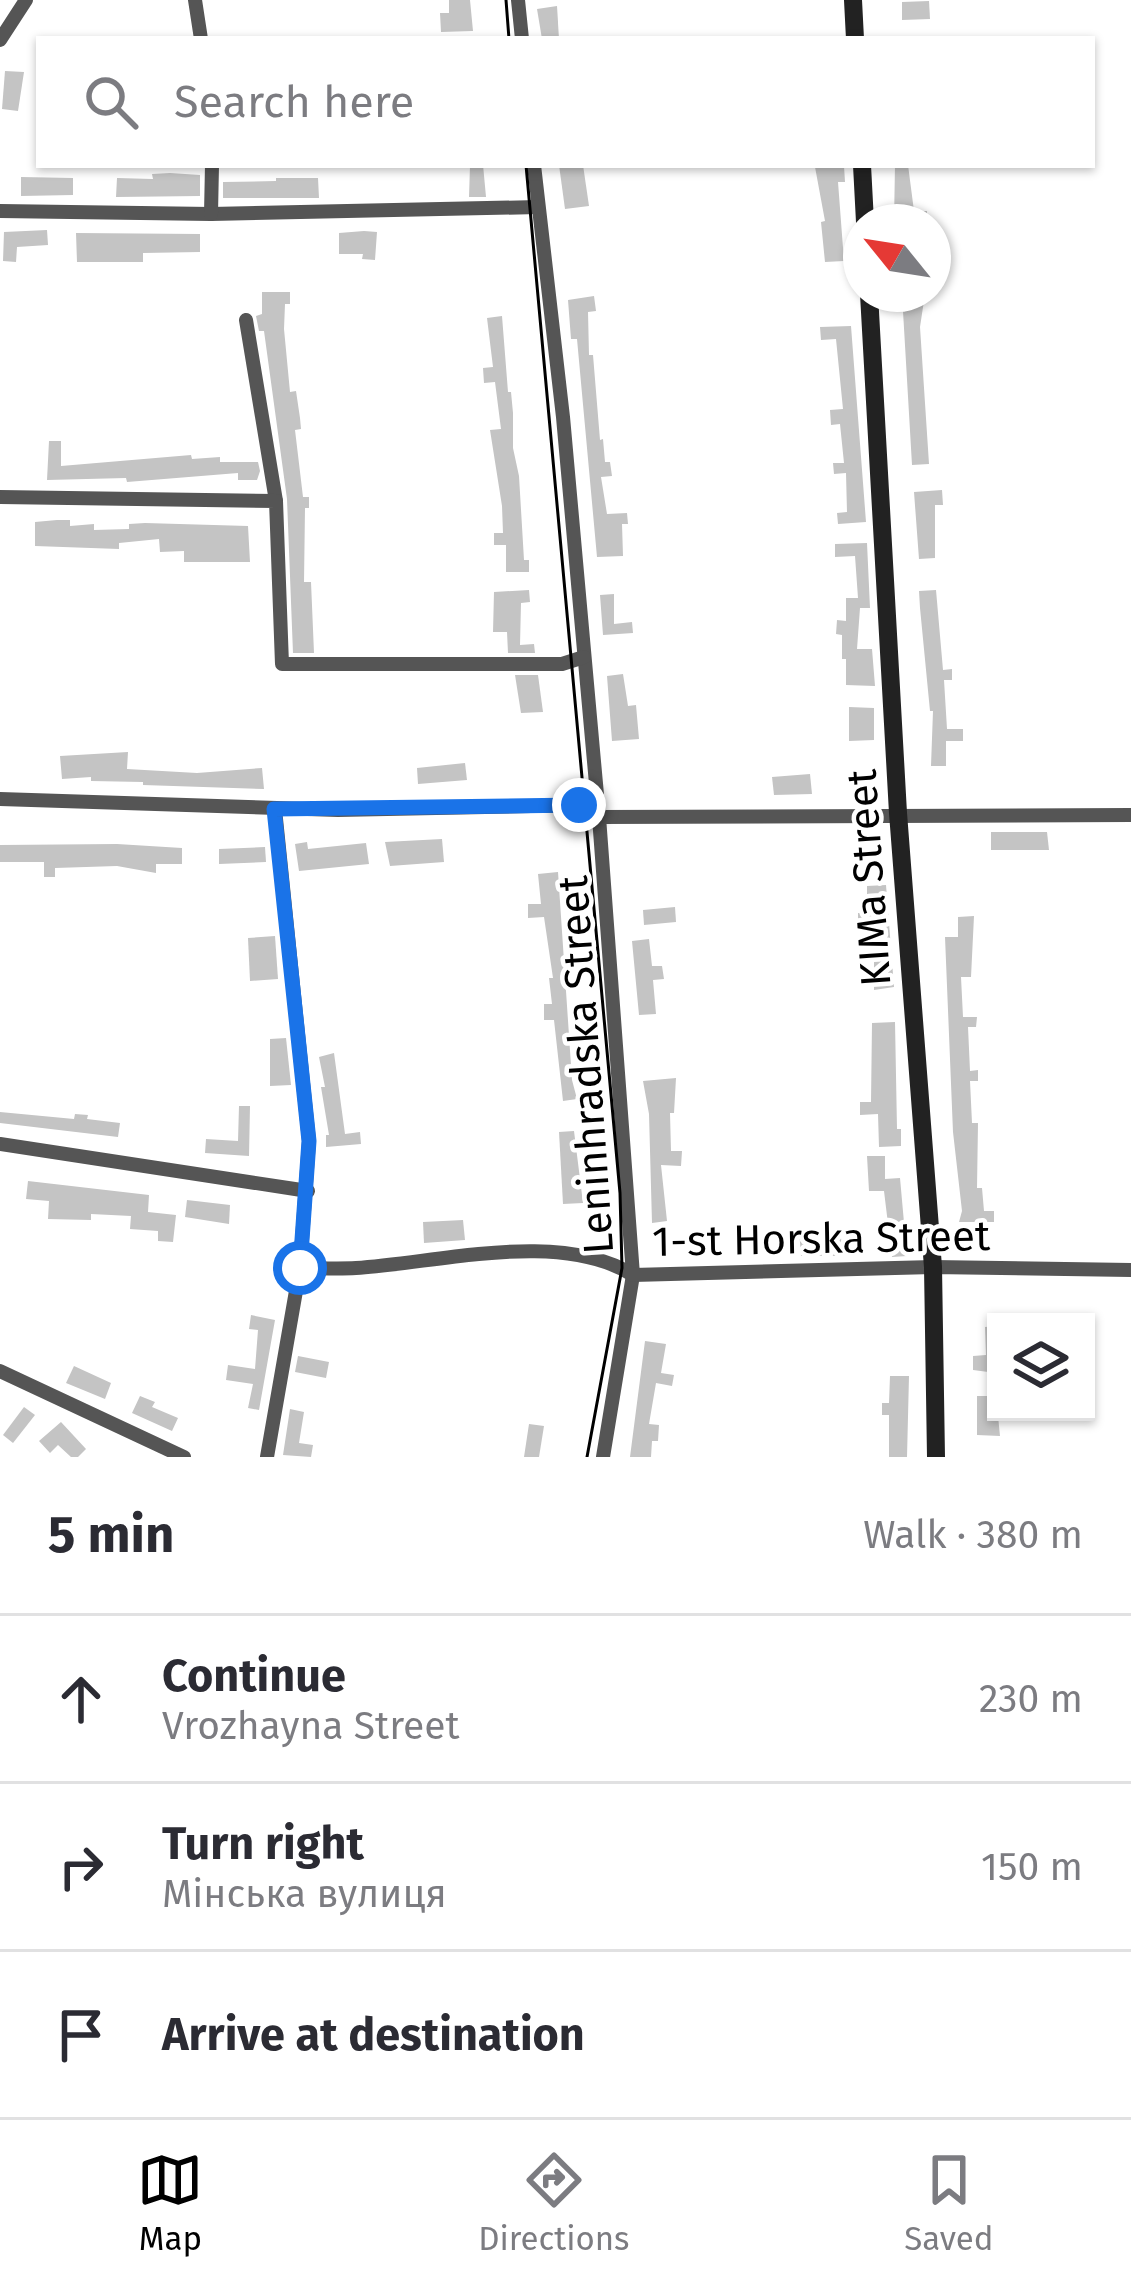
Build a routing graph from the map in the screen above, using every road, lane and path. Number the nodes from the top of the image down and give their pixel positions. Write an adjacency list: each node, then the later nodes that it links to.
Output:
1 (26, 0): 8 (street)
2 (195, 0): 5 (street)
3 (518, 0): 6 (street)
4 (853, 0): 7 (street)
5 (201, 36)
6 (522, 36)
7 (855, 36)
8 (0, 40)
9 (212, 168): 15 (street)
10 (534, 168): 13 (street, Leninhradska Street)
11 (862, 168): 12 (street)
12 (865, 204)
13 (538, 207): 15 (street); 20 (street, Leninhradska Street)
14 (0, 211): 15 (street)
15 (212, 214)
16 (870, 312): 23 (street, KIMa Street)
17 (246, 320): 19 (street)
18 (0, 496): 19 (street)
19 (276, 501): 20 (street)
20 (584, 656): 25 (street, Leninhradska Street)
21 (0, 799): 22 (street)
22 (274, 809): 25 (street); 27 (street)
23 (898, 813): 24 (street); 25 (street); 28 (street, KIMa Street)
24 (1131, 815)
25 (599, 817): 31 (street, Leninhradska Street)
26 (0, 1144): 27 (street)
27 (308, 1191): 29 (street)
28 (933, 1267): 30 (street, 1-st Horska Street); 31 (street, 1-st Horska Street); 36 (street, KIMa Street)
29 (300, 1268): 31 (street, 1-st Horska Street); 34 (street)
30 (1131, 1270)
31 (633, 1274): 35 (street, Leninhradska Street)
32 (0, 1371): 33 (street)
33 (184, 1457)
34 (267, 1457)
35 (603, 1457)
36 (936, 1457)

